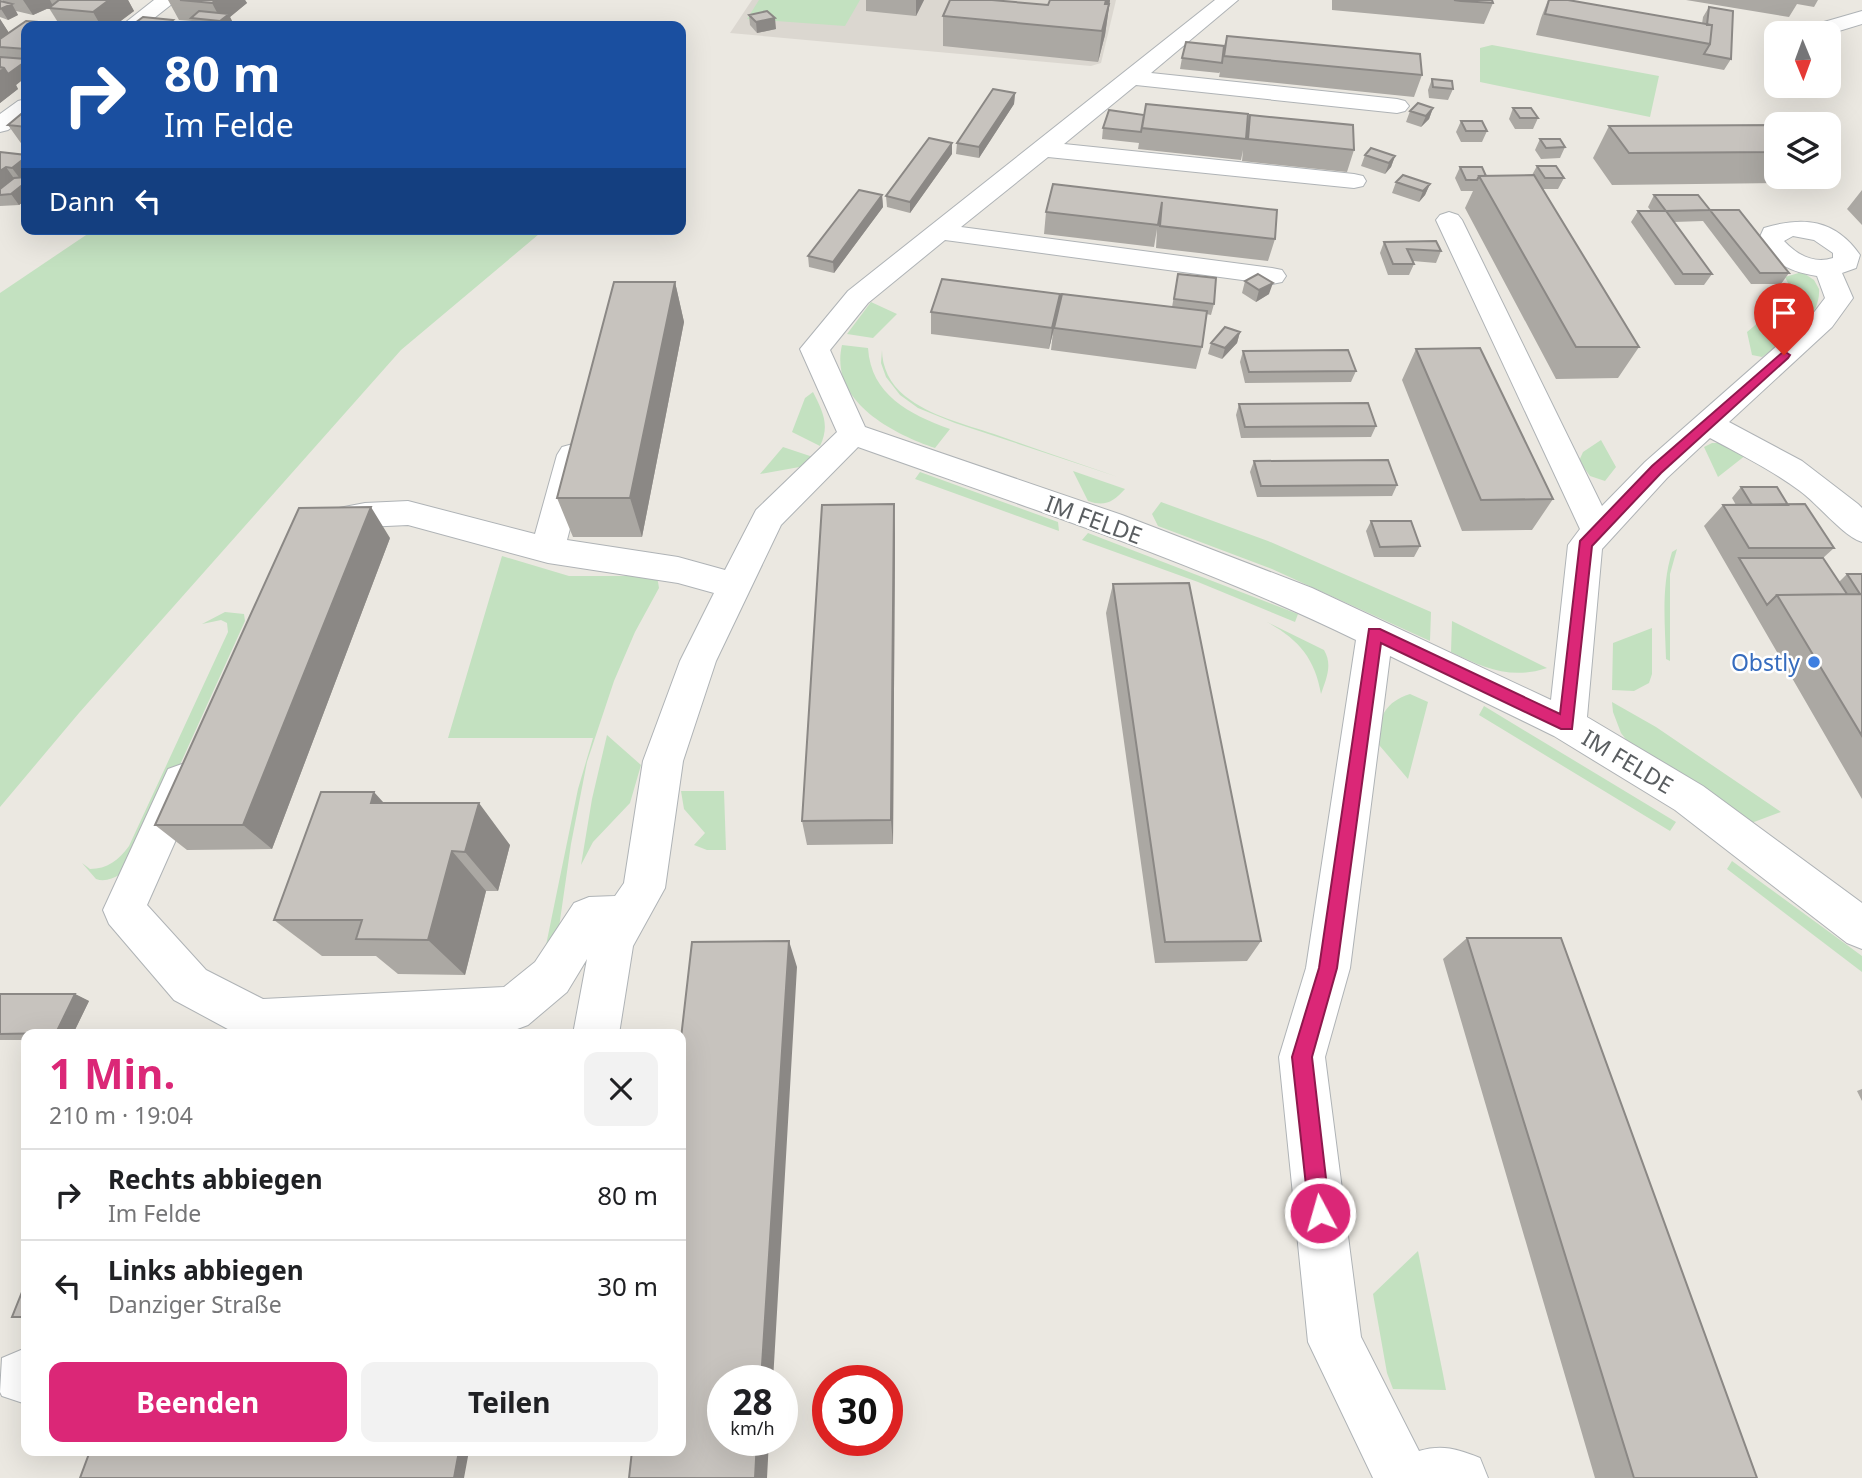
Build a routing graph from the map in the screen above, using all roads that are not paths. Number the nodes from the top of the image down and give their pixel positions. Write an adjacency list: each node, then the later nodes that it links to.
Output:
1 (167, 0): 4 (street)
2 (1223, 5): 6 (street)
3 (1862, 17): 5 (street)
4 (138, 21)
5 (1841, 24)
6 (1133, 78): 7 (street); 10 (street)
7 (1397, 106)
8 (21, 110): 9 (street)
9 (0, 125)
10 (1044, 149): 11 (street); 13 (street)
11 (1354, 181)
12 (1450, 220): 20 (street)
13 (940, 232): 15 (street); 18 (street)
14 (1827, 268): 16 (street)
15 (1272, 276)
16 (1708, 424): 19 (street); 20 (street)
17 (579, 431): 22 (street)
18 (853, 434): 23 (street); 24 (street, IM FELDE)
19 (1862, 530)
20 (1598, 533): 25 (street)
21 (298, 545): 22 (street)
22 (548, 550): 23 (street)
23 (734, 586): 27 (street)
24 (1375, 633): 25 (street, IM FELDE); 30 (street)
25 (1567, 725): 28 (street, IM FELDE)
26 (196, 749): 27 (street)
27 (636, 902): 29 (street)
28 (1862, 929)
29 (597, 1029)
30 (1403, 1478)
31 (1422, 1478): 32 (street)
32 (1460, 1478)

